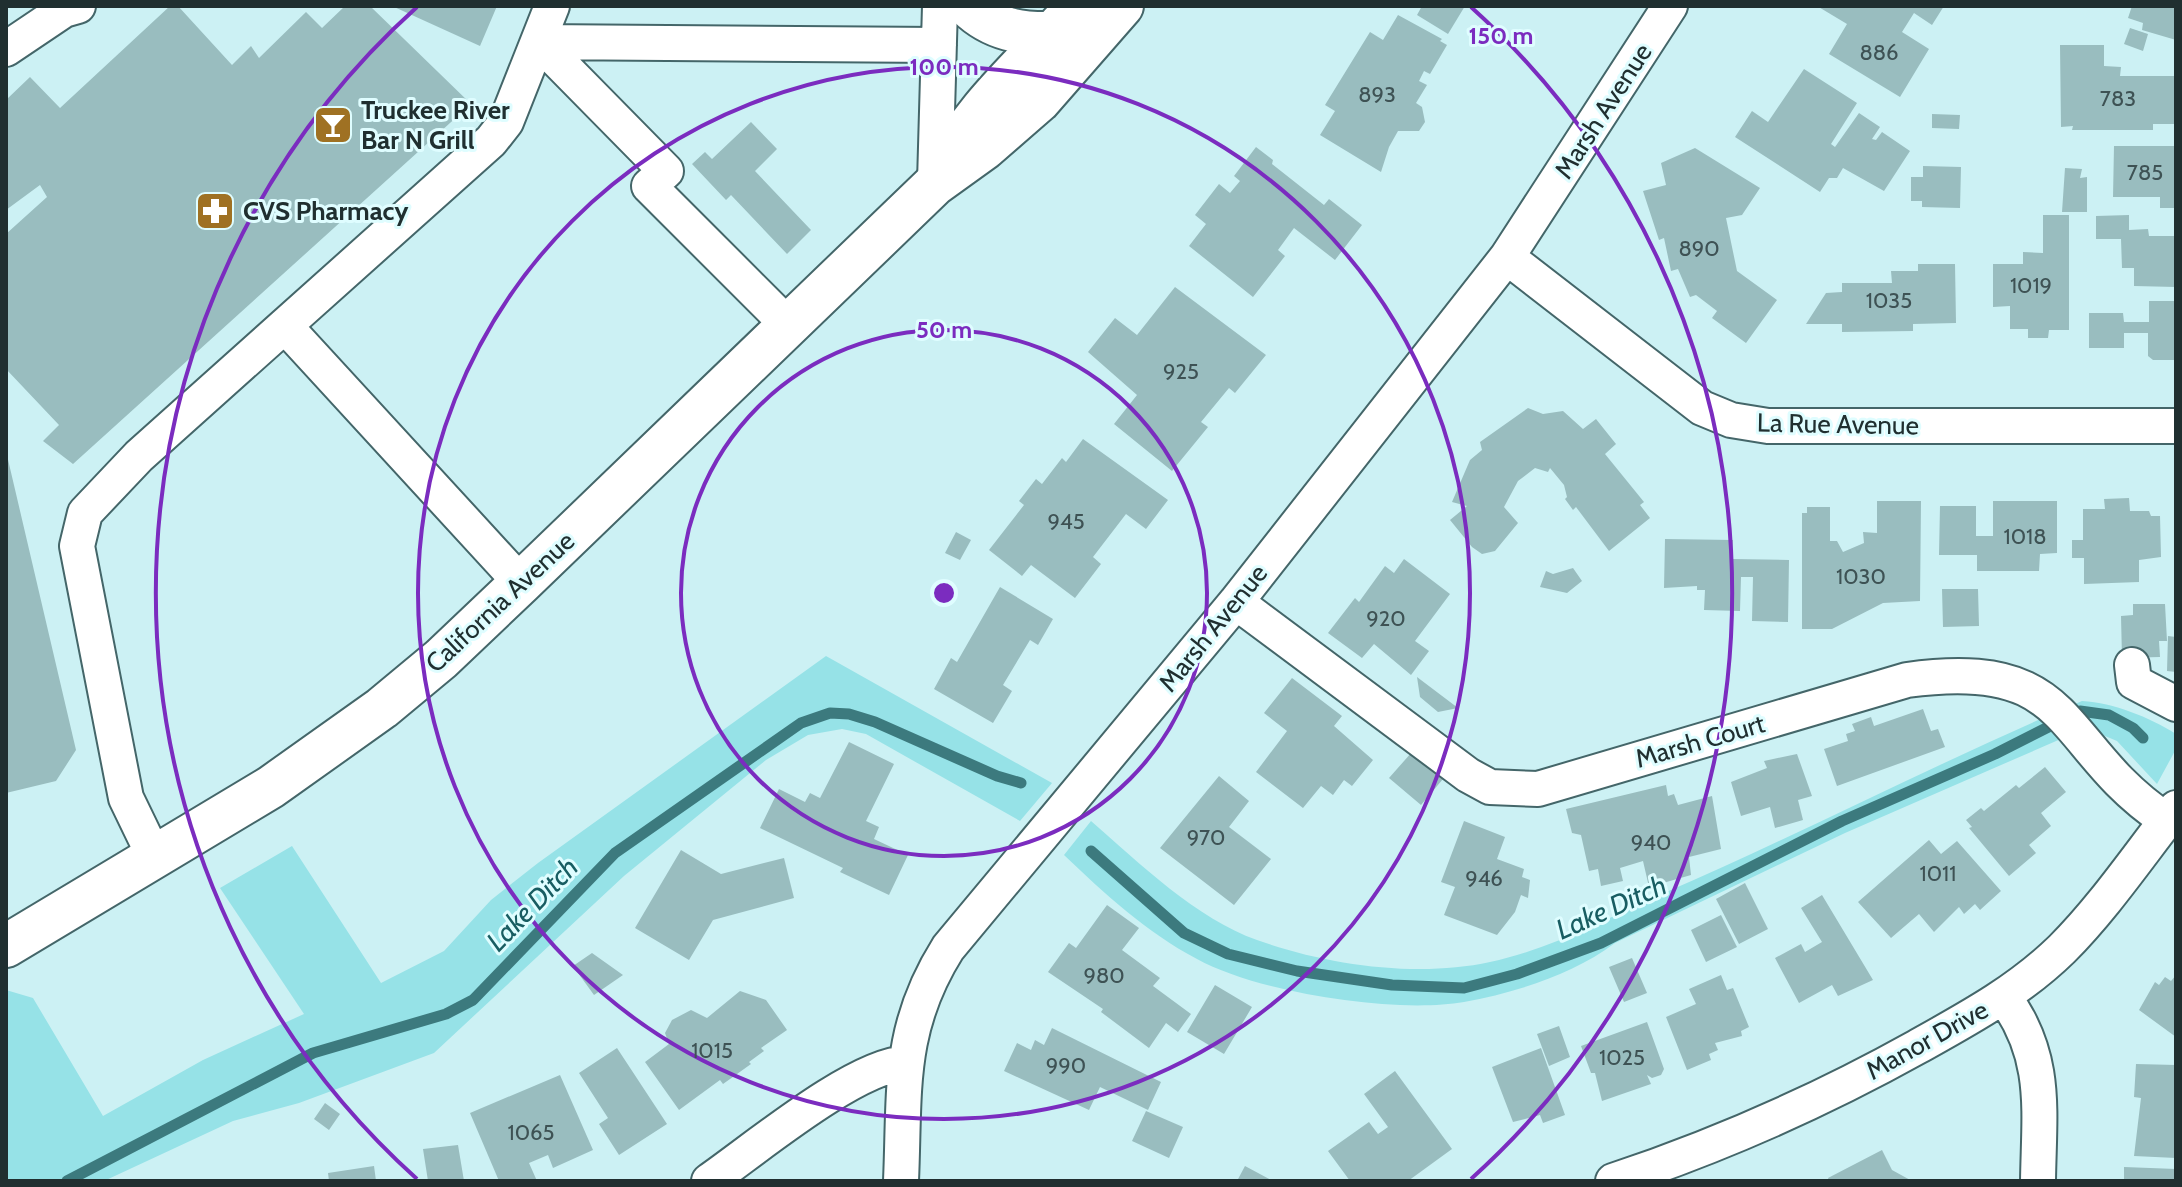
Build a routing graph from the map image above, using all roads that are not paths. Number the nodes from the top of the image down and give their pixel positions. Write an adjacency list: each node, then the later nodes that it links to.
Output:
1 (78, 6): 10 (street)
2 (552, 6): 8 (street)
3 (940, 6): 9 (street)
4 (968, 6): 7 (main road)
5 (1122, 6): 11 (main road, California Avenue)
6 (1670, 6): 12 (street, Marsh Avenue)
7 (1066, 20): 11 (main road, California Avenue)
8 (539, 42): 9 (street); 13 (street); 14 (street)
9 (939, 45): 11 (street)
10 (6, 49)
11 (935, 184): 14 (main road, California Avenue)
12 (1507, 257): 15 (street, La Rue Avenue); 17 (street, Marsh Avenue)
13 (285, 326): 16 (street); 21 (street)
14 (789, 326): 16 (main road, California Avenue)
15 (2176, 426)
16 (521, 583): 21 (main road, California Avenue)
17 (1236, 602): 20 (street, Marsh Court); 24 (street, Marsh Avenue)
18 (2132, 665): 19 (street)
19 (2176, 704)
20 (2171, 814): 23 (street, Manor Drive)
21 (155, 858): 22 (main road, California Avenue)
22 (6, 946)
23 (2004, 997): 27 (street, Manor Drive); 28 (street)
24 (906, 1063): 25 (street); 26 (street, Marsh Avenue)
25 (709, 1181)
26 (901, 1181)
27 (1613, 1181)
28 (2038, 1181)

